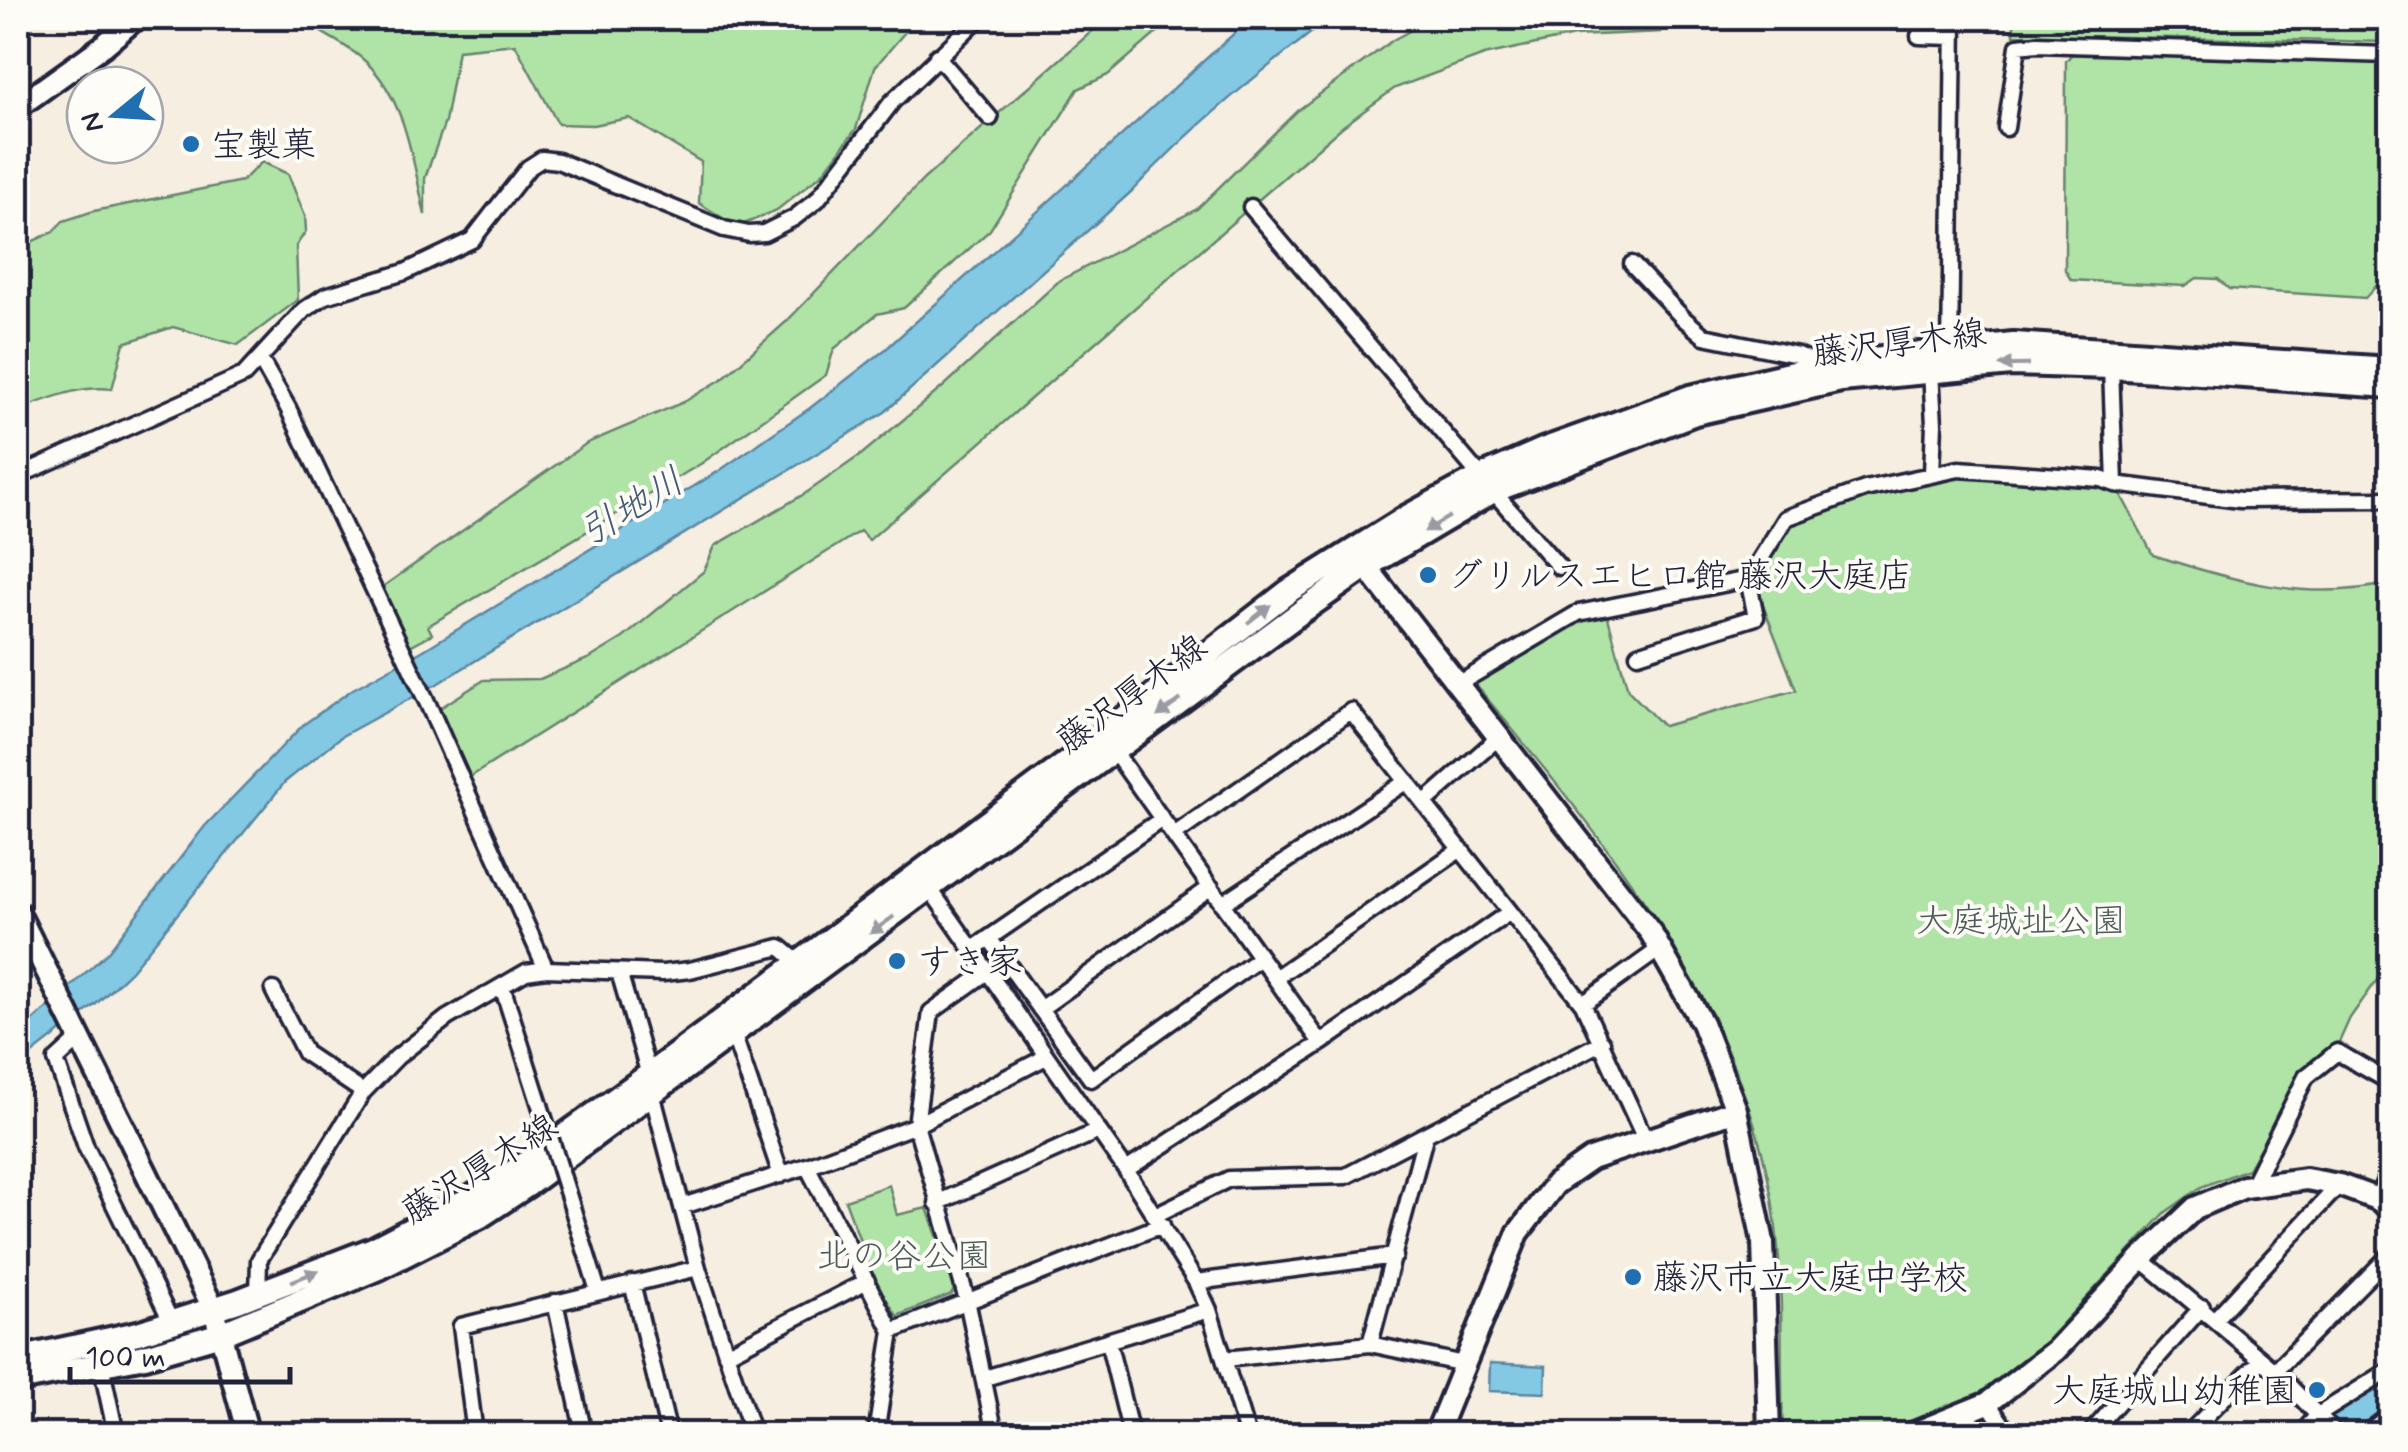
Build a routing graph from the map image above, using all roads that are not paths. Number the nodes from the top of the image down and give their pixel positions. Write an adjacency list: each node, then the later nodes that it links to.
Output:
1 (136, 18): 8 (street)
2 (979, 18): 7 (street)
3 (1954, 18): 5 (street)
4 (1918, 36): 5 (street)
5 (1954, 37): 14 (street)
6 (2390, 54): 10 (street)
7 (937, 56): 9 (street); 13 (street)
8 (18, 107)
9 (990, 118)
10 (2006, 128)
11 (1251, 207): 21 (street)
12 (1632, 264): 15 (street)
13 (260, 360): 20 (street); 46 (street)
14 (1943, 364): 15 (main road, 藤沢厚木線); 16 (main road, 藤沢厚木線, one-way to 14); 17 (main road, 藤沢厚木線); 19 (street); 21 (main road, 藤沢厚木線)
15 (1824, 366): 21 (main road, 藤沢厚木線)
16 (2111, 367): 18 (main road, 藤沢厚木線); 22 (street)
17 (2390, 369)
18 (2390, 386)
19 (1932, 472): 22 (street); 26 (street)
20 (18, 476)
21 (1487, 484): 24 (main road, 藤沢厚木線); 25 (street)
22 (2115, 484): 23 (street)
23 (2390, 500)
24 (1360, 558): 28 (street); 30 (main road, 藤沢厚木線, one-way to 30); 45 (main road, 藤沢厚木線, one-way to 24)
25 (1559, 567)
26 (1748, 579): 27 (street); 28 (street)
27 (1638, 654)
28 (1458, 684): 29 (street)
29 (1499, 737): 32 (street); 42 (street)
30 (1113, 750): 33 (street); 37 (main road, 藤沢厚木線)
31 (1407, 781): 32 (street); 34 (street); 38 (street)
32 (1424, 803): 35 (street)
33 (1162, 819): 34 (street); 41 (street)
34 (1174, 835): 36 (street)
35 (1461, 850): 39 (street); 49 (street)
36 (1211, 887): 38 (street); 53 (street)
37 (930, 889): 43 (street); 45 (main road, 藤沢厚木線, one-way to 45)
38 (1222, 904): 44 (street)
39 (1510, 912): 52 (street); 57 (street)
40 (18, 913): 54 (street)
41 (990, 938): 43 (street); 53 (street)
42 (1662, 948): 52 (street); 62 (street)
43 (973, 949): 48 (street)
44 (1260, 958): 49 (street); 53 (street)
45 (806, 968): 47 (street); 55 (main road, 藤沢厚木線); 60 (main road, 藤沢厚木線)
46 (546, 969): 47 (street); 50 (street)
47 (619, 972): 60 (street)
48 (987, 972): 58 (street); 63 (street)
49 (1275, 978): 57 (street)
50 (502, 986): 61 (street); 84 (street, bridge)
51 (273, 990): 61 (street)
52 (1583, 1004): 56 (street)
53 (1040, 1009)
54 (77, 1033): 89 (street); 92 (street)
55 (732, 1033): 60 (main road, 藤沢厚木線); 70 (street)
56 (1602, 1042): 65 (street); 66 (street)
57 (1322, 1044): 69 (street)
58 (1046, 1056): 63 (street); 64 (street)
59 (2390, 1082): 71 (street)
60 (651, 1084): 75 (street); 85 (main road, 藤沢厚木線, one-way to 60); 94 (main road, 藤沢厚木線)
61 (363, 1092): 85 (street)
62 (1736, 1110): 66 (street); 121 (street)
63 (916, 1125): 67 (street); 73 (street)
64 (1098, 1131): 69 (street); 73 (street)
65 (1425, 1137): 76 (street); 77 (street)
66 (1645, 1139): 101 (street)
67 (807, 1166): 70 (street); 81 (street)
68 (2390, 1168): 74 (street)
69 (1126, 1170): 76 (street)
70 (781, 1175): 75 (street)
71 (2252, 1185): 72 (street); 79 (street)
72 (2340, 1185): 74 (street); 91 (street)
73 (936, 1203): 86 (street)
74 (2384, 1204)
75 (683, 1206): 80 (street)
76 (1158, 1220): 82 (street); 86 (street)
77 (1394, 1256): 82 (street); 96 (street)
78 (2390, 1256): 104 (street)
79 (2141, 1258): 88 (street); 107 (street)
80 (698, 1268): 83 (street); 97 (street)
81 (866, 1282): 93 (street); 97 (street)
82 (1196, 1282): 90 (street)
83 (632, 1283): 84 (street); 114 (street)
84 (598, 1291): 87 (street)
85 (258, 1294): 89 (main road, 藤沢厚木線)
86 (967, 1300): 93 (street); 105 (street)
87 (555, 1302): 112 (street); 113 (street)
88 (2202, 1307): 91 (street); 124 (street)
89 (214, 1310): 92 (main road, 藤沢厚木線); 94 (street)
90 (1209, 1310): 95 (street); 99 (street)
91 (2215, 1319): 100 (street)
92 (172, 1323): 98 (main road, 藤沢厚木線)
93 (892, 1331): 116 (street)
94 (221, 1334): 102 (main road, 藤沢厚木線); 111 (street)
95 (1108, 1341): 105 (street); 118 (street)
96 (1370, 1344): 99 (street); 101 (street)
97 (726, 1354): 115 (street)
98 (18, 1359)
99 (1225, 1359): 119 (street)
100 (2260, 1361): 104 (street); 125 (street)
101 (1464, 1364): 120 (street)
102 (101, 1365): 106 (main road, 藤沢厚木線); 110 (street)
103 (2390, 1370): 109 (street)
104 (2275, 1371): 109 (street)
105 (985, 1378): 117 (street)
106 (18, 1380)
107 (1988, 1403): 122 (street); 123 (street)
108 (2390, 1416): 127 (street)
109 (2327, 1425): 126 (street)
110 (116, 1434)
111 (248, 1434)
112 (475, 1434)
113 (584, 1434)
114 (669, 1434)
115 (753, 1434)
116 (876, 1434)
117 (995, 1434)
118 (1131, 1434)
119 (1247, 1434)
120 (1436, 1434)
121 (1768, 1434)
122 (1912, 1434)
123 (2009, 1434)
124 (2090, 1434)
125 (2188, 1434)
126 (2301, 1434)
127 (2365, 1434)

